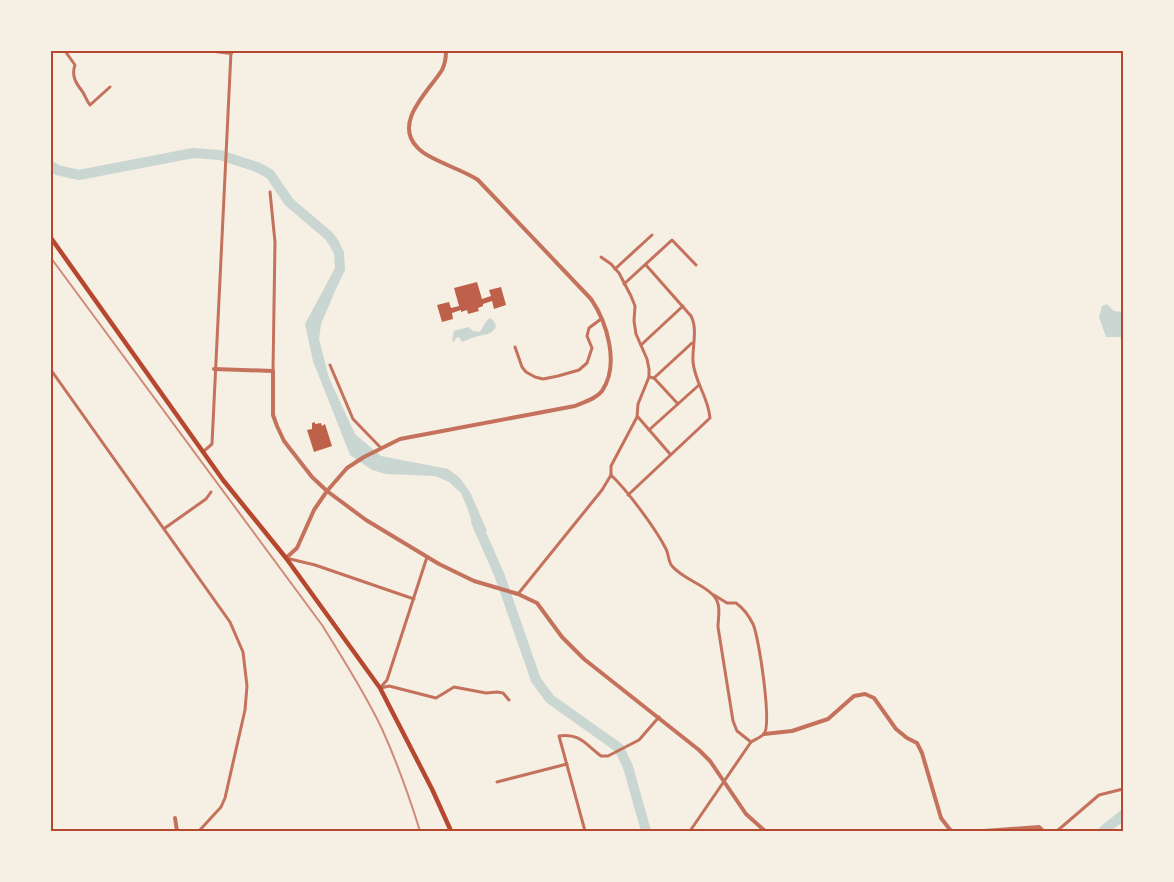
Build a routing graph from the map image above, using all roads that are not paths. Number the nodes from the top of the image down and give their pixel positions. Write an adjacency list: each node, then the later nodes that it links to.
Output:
1 (64, 51): 5 (street)
2 (214, 51): 4 (street)
3 (446, 51): 15 (street)
4 (231, 52): 21 (street)
5 (110, 87)
6 (270, 192): 22 (street)
7 (652, 235): 12 (street)
8 (51, 238): 30 (main road)
9 (601, 257): 12 (street)
10 (696, 264): 11 (street)
11 (646, 265): 13 (street); 14 (street)
12 (615, 268): 13 (street)
13 (624, 284): 17 (street)
14 (683, 306): 16 (street); 17 (street)
15 (601, 318): 18 (street); 29 (street)
16 (693, 343): 24 (street); 25 (street)
17 (641, 345): 23 (street)
18 (515, 347)
19 (330, 364): 29 (street)
20 (51, 370): 36 (street)
21 (214, 370): 22 (street); 30 (street)
22 (273, 371): 33 (street)
23 (649, 377): 24 (street); 27 (street)
24 (654, 378): 26 (street)
25 (699, 385): 26 (street); 31 (street)
26 (678, 404): 28 (street)
27 (637, 417): 28 (street); 32 (street)
28 (649, 430): 31 (street)
29 (381, 448): 33 (street)
30 (204, 451): 38 (main road)
31 (670, 454): 35 (street)
32 (611, 475): 35 (street); 39 (street)
33 (327, 491): 37 (street); 38 (street)
34 (211, 492): 36 (street)
35 (628, 495): 40 (street)
36 (165, 528): 53 (street)
37 (426, 556): 39 (street); 41 (street)
38 (286, 558): 41 (street); 42 (main road)
39 (518, 594): 44 (street)
40 (714, 595): 45 (street); 46 (street)
41 (414, 599): 42 (street)
42 (380, 688): 43 (street); 54 (main road)
43 (509, 700)
44 (659, 717): 47 (street); 49 (street)
45 (764, 734): 46 (street); 58 (street)
46 (750, 742): 49 (street)
47 (566, 764): 48 (street); 55 (street)
48 (497, 782)
49 (724, 782): 56 (street); 57 (street)
50 (1123, 789): 61 (street)
51 (175, 818): 52 (street)
52 (177, 831)
53 (199, 831)
54 (451, 831)
55 (584, 831)
56 (690, 831)
57 (764, 831)
58 (951, 831)
59 (984, 831): 60 (street)
60 (1043, 831)
61 (1057, 831)

